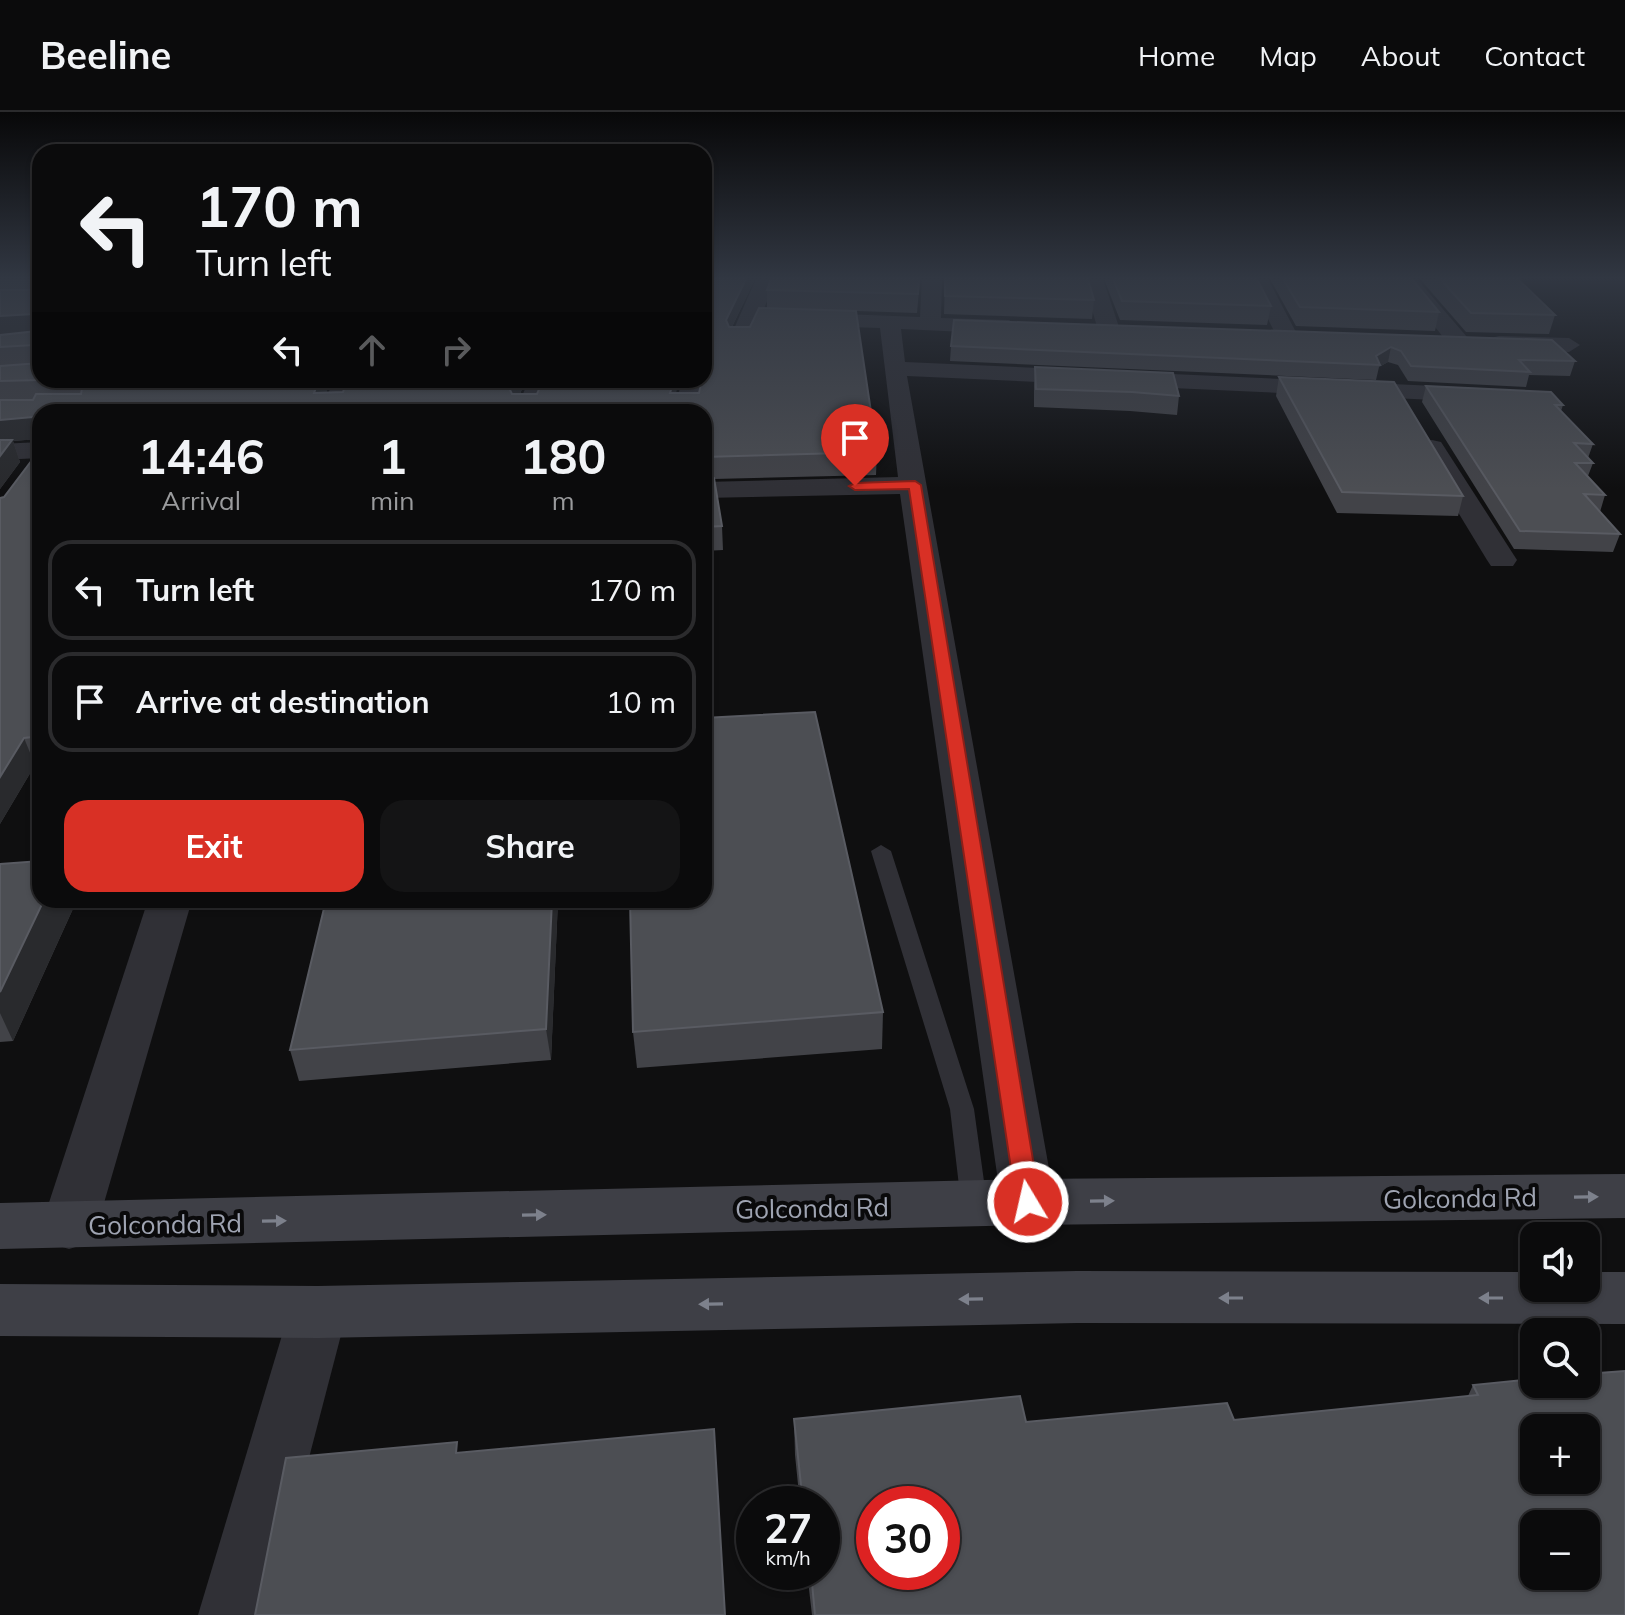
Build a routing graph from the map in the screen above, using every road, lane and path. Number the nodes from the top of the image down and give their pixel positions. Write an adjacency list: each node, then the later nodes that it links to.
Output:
1 (892, 349): 3 (street)
2 (1384, 365): 4 (street)
3 (894, 368): 4 (street); 8 (street)
4 (1396, 392): 5 (street); 10 (street)
5 (1506, 396)
6 (32, 450): 7 (street)
7 (0, 452)
8 (915, 485): 9 (street); 14 (street)
9 (712, 490)
10 (1502, 560)
11 (881, 851): 14 (lane)
12 (168, 908): 16 (street)
13 (1625, 1196): 14 (main road, Golconda Rd, one-way to 13)
14 (1001, 1203): 16 (main road, Golconda Rd, one-way to 14)
15 (0, 1226): 16 (main road, Golconda Rd)
16 (69, 1227)
17 (1625, 1298): 19 (main road, one-way to 19)
18 (0, 1310): 19 (main road)
19 (318, 1312): 20 (street)
20 (233, 1615)

